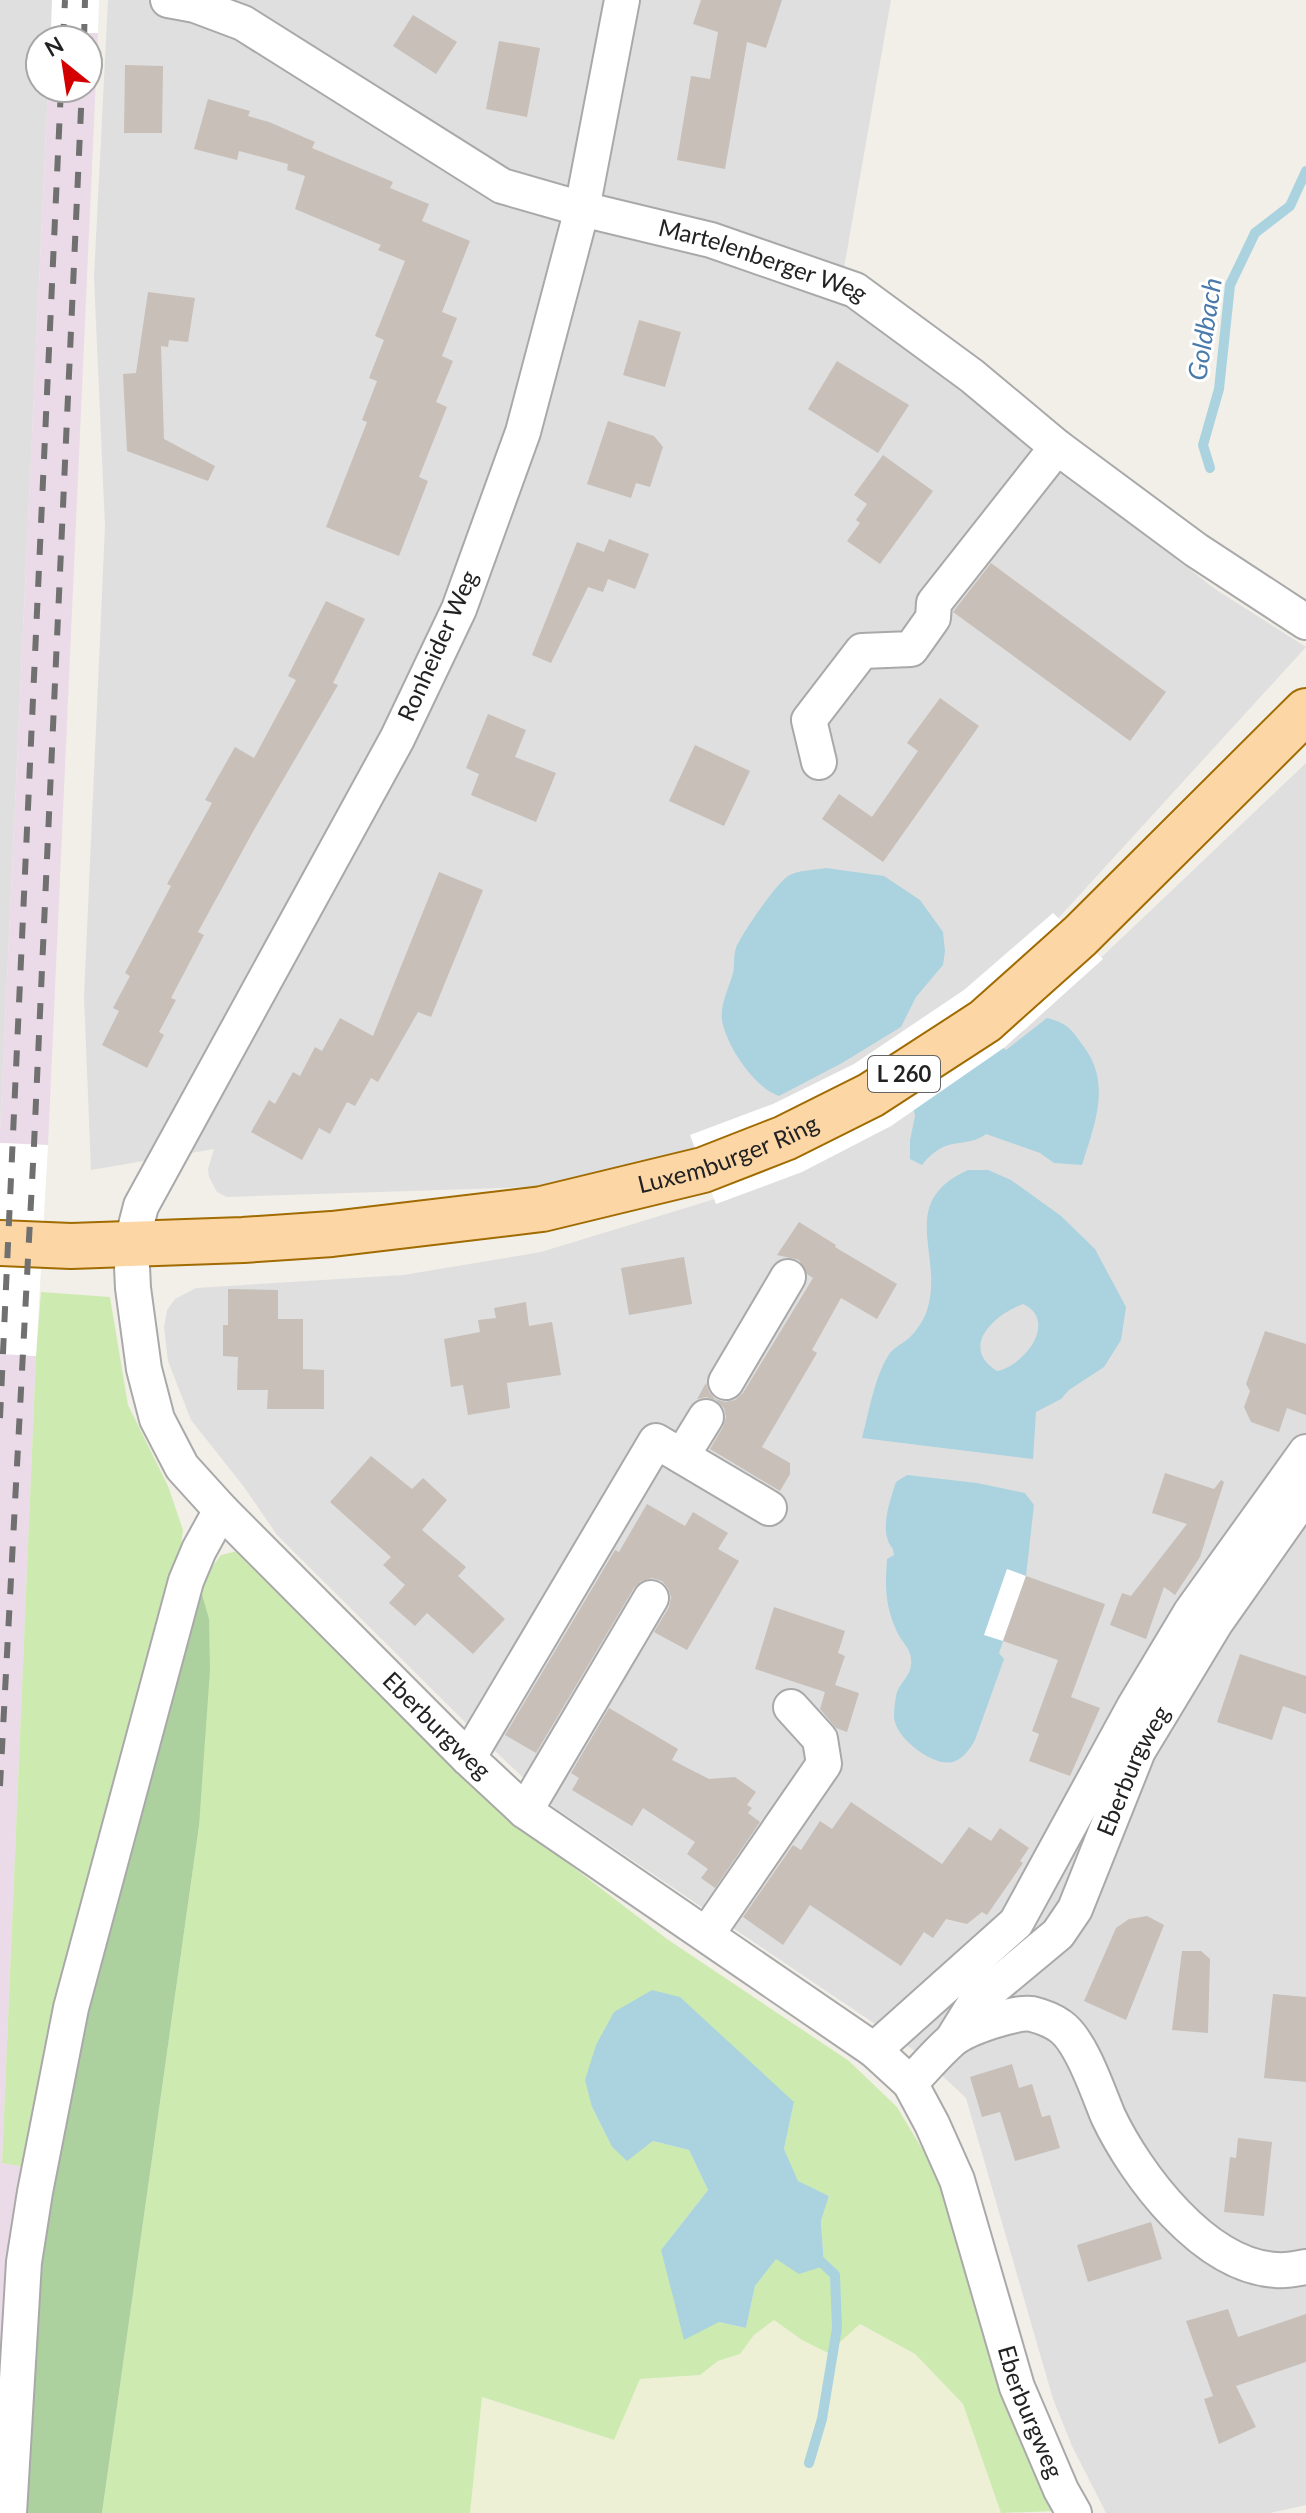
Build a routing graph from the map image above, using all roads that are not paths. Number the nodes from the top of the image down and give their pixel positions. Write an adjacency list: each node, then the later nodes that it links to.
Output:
1 (168, 0): 3 (street, Martelenberger Weg)
2 (622, 0): 3 (street, Ronheider Weg)
3 (582, 209): 4 (street, Martelenberger Weg); 9 (street, Ronheider Weg)
4 (1057, 447): 5 (street, Martelenberger Weg); 7 (street)
5 (1306, 622)
6 (1306, 711): 9 (main road, Luxemburger Ring / L 260)
7 (819, 762)
8 (0, 1243): 9 (main road, Luxemburger Ring / L 260)
9 (131, 1245): 17 (street, Eberburgweg)
10 (788, 1277): 11 (street)
11 (726, 1382)
12 (706, 1417): 14 (street)
13 (1306, 1452): 24 (street)
14 (682, 1456): 16 (street); 20 (street)
15 (1306, 1494): 23 (street, Eberburgweg)
16 (769, 1508)
17 (221, 1510): 20 (street, Eberburgweg); 27 (street)
18 (651, 1598): 21 (street)
19 (791, 1707): 22 (street)
20 (468, 1758): 21 (street, Eberburgweg)
21 (525, 1811): 22 (street, Eberburgweg)
22 (707, 1934): 24 (street, Eberburgweg)
23 (954, 2037): 25 (street, Eberburgweg); 26 (street, Eberburgweg)
24 (874, 2050): 25 (street, Eberburgweg)
25 (910, 2083): 28 (street, Eberburgweg)
26 (1306, 2267)
27 (9, 2513)
28 (1074, 2513)

